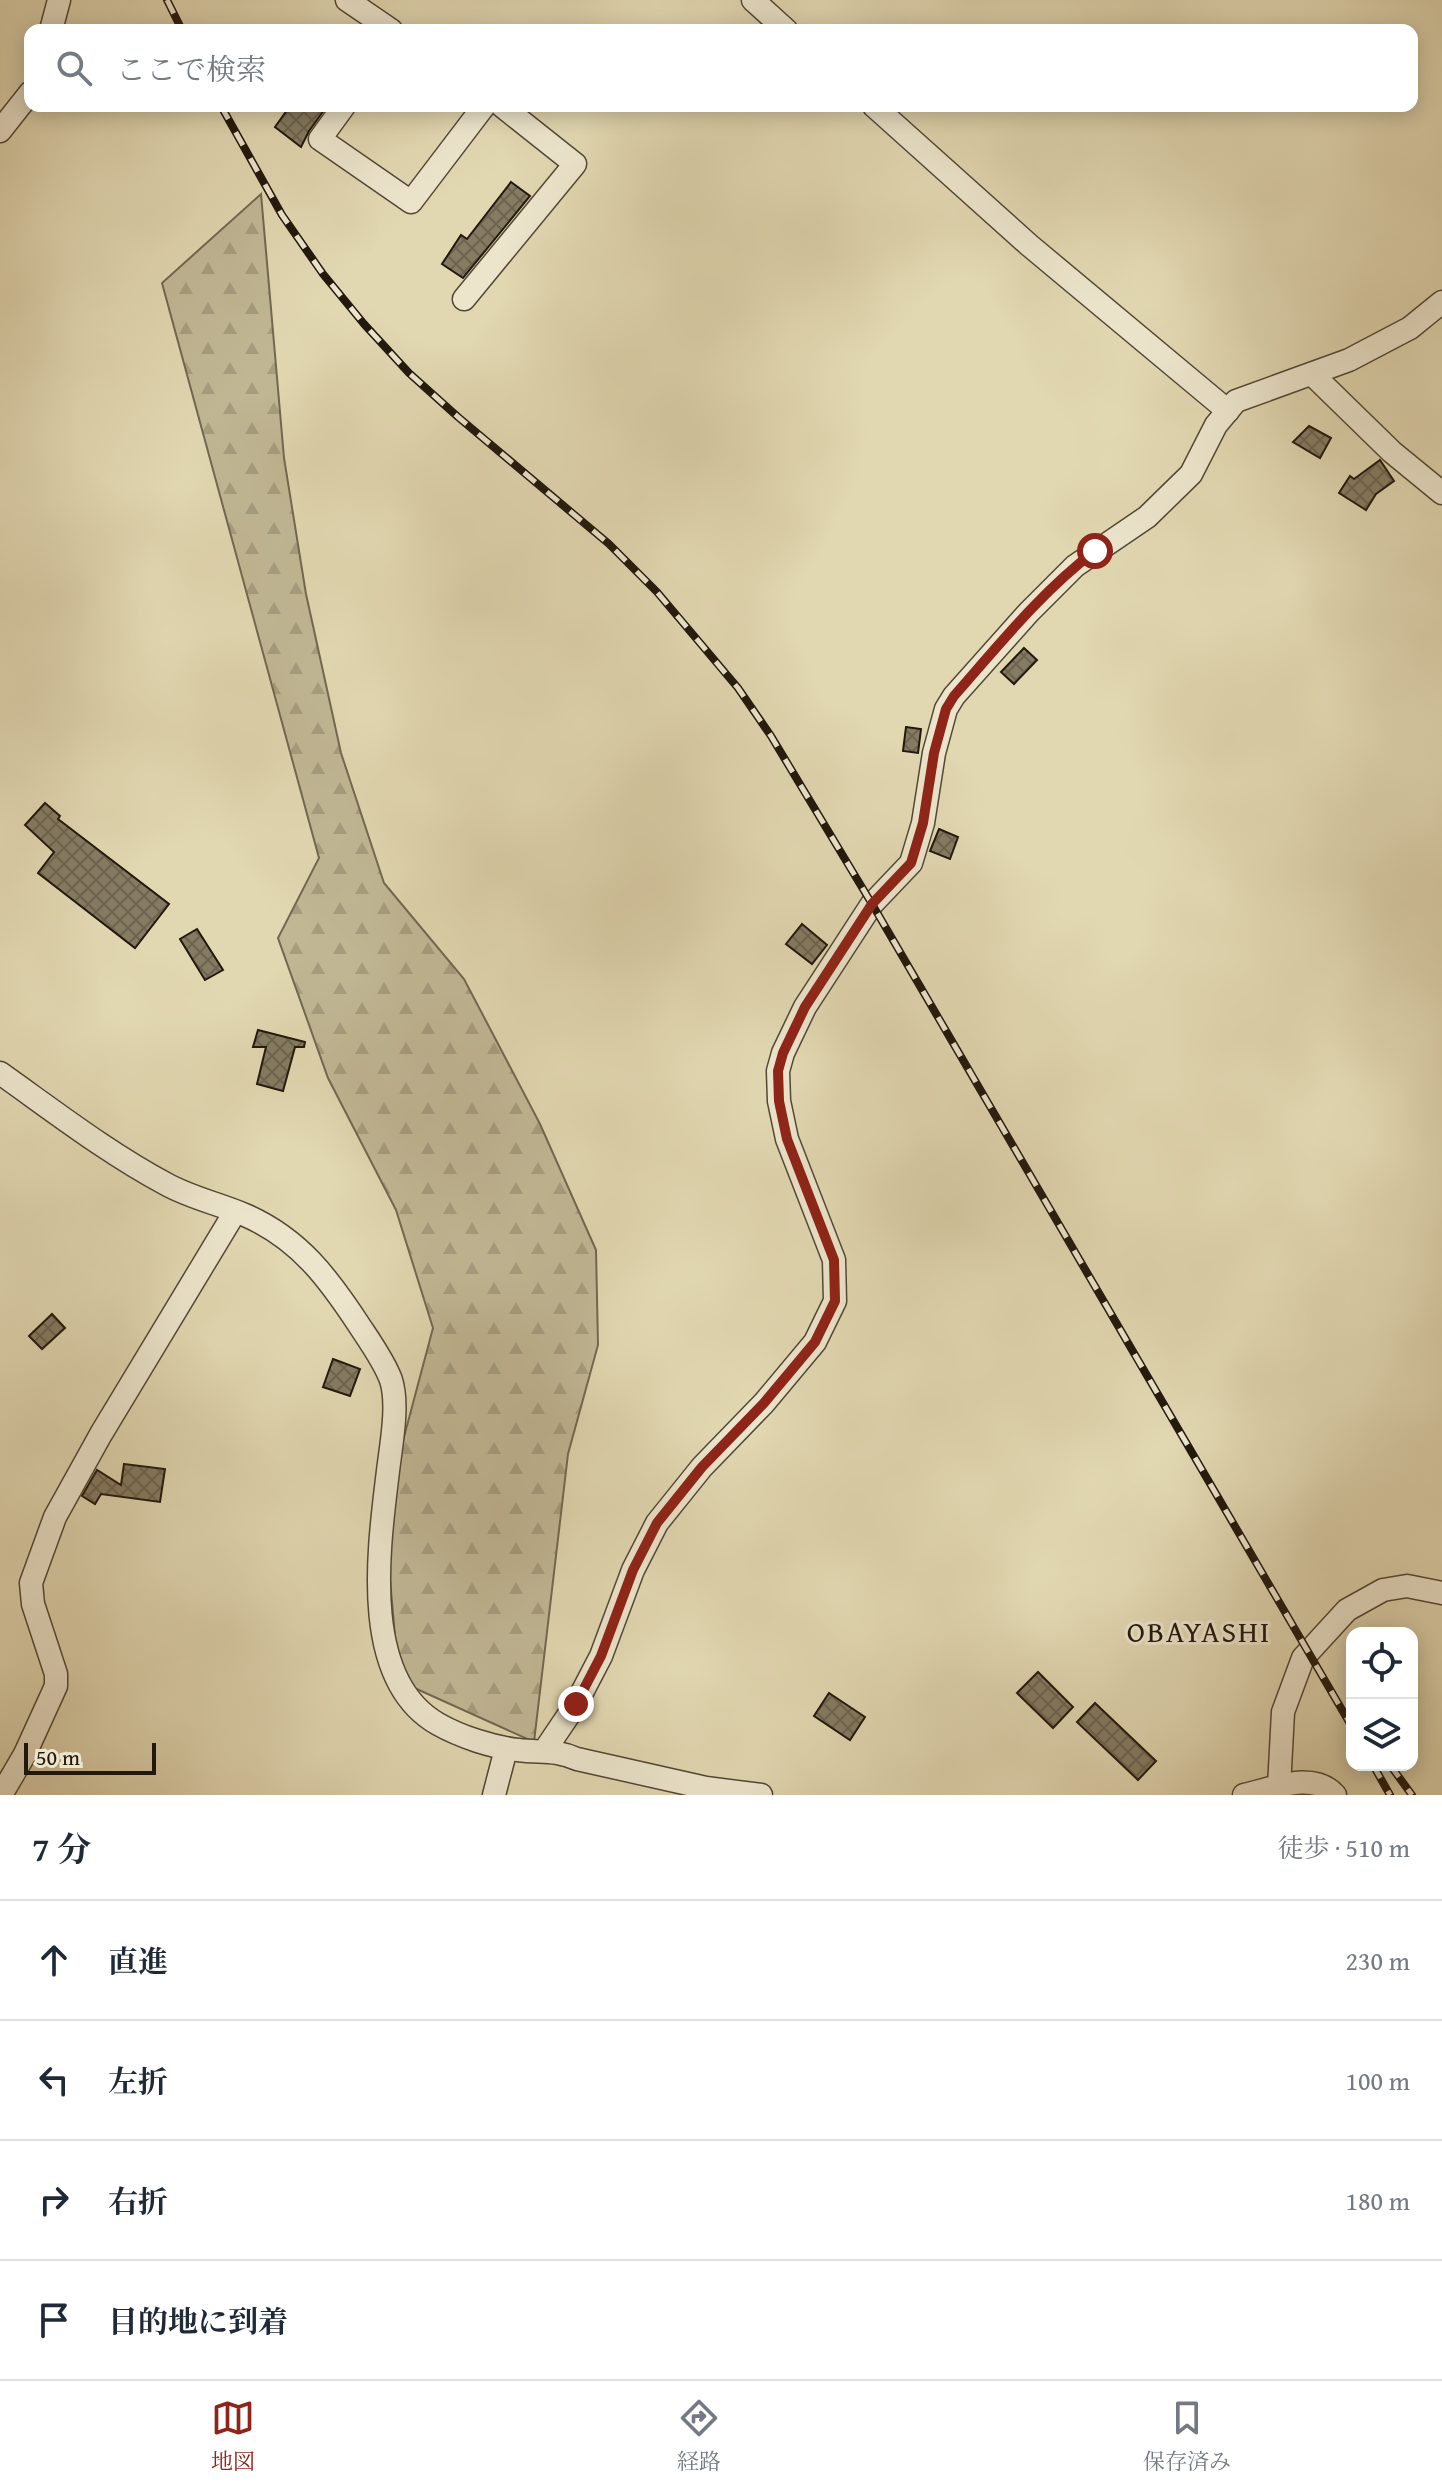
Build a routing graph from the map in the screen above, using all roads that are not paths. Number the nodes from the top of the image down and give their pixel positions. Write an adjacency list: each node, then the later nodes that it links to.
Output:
1 (59, 0): 4 (street)
2 (347, 0): 5 (street)
3 (753, 0): 6 (street)
4 (53, 24)
5 (382, 24)
6 (779, 24)
7 (24, 101): 12 (street)
8 (340, 112): 9 (street)
9 (479, 112)
10 (510, 112): 13 (street)
11 (881, 112): 16 (street)
12 (0, 131)
13 (464, 299)
14 (1442, 302): 15 (street)
15 (1312, 374): 16 (street); 17 (street)
16 (1228, 411): 22 (street)
17 (1442, 493)
18 (0, 1073): 19 (street)
19 (235, 1212): 21 (street); 24 (street)
20 (1442, 1593): 23 (street)
21 (506, 1749): 22 (street); 25 (street)
22 (545, 1750): 26 (street)
23 (1279, 1787): 27 (street); 28 (street)
24 (1, 1795)
25 (494, 1795)
26 (761, 1795)
27 (1244, 1795)
28 (1335, 1795)

